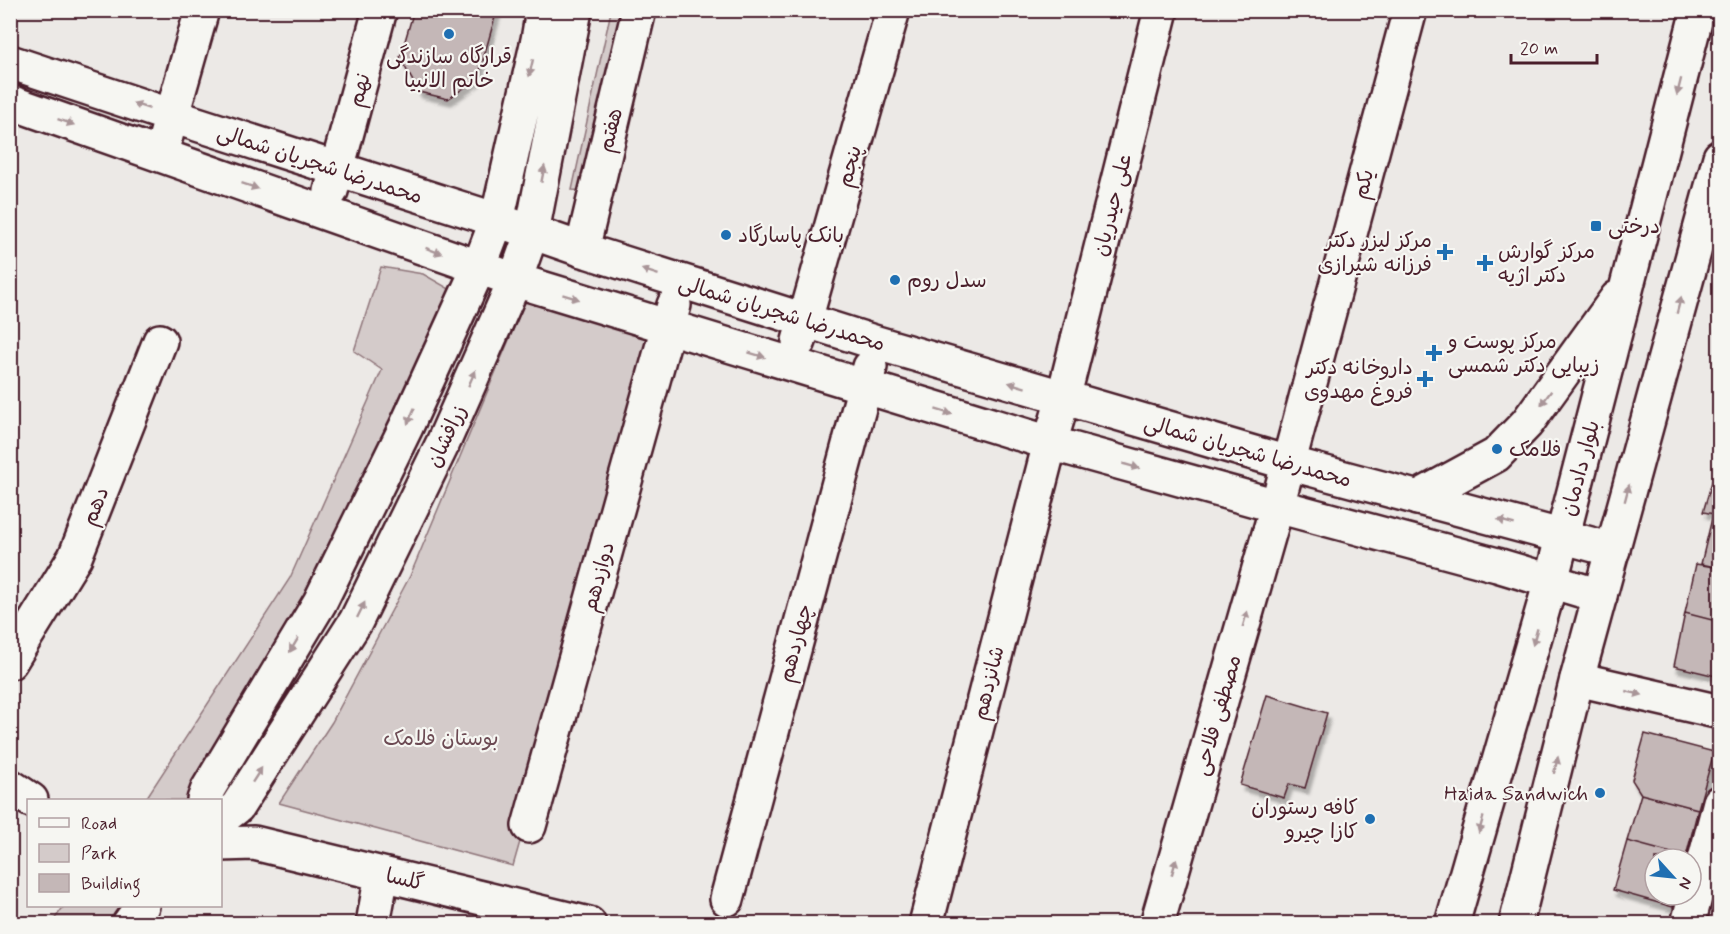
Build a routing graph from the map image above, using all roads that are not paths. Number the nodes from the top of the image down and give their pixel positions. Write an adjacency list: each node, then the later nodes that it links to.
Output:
1 (202, 10): 12 (street)
2 (380, 10): 15 (street, نهم)
3 (543, 10): 17 (street, زرافشان, one-way to 17)
4 (574, 10): 18 (street, زرافشان, one-way to 4)
5 (639, 10): 19 (street, هفتم)
6 (893, 10): 24 (street, پنجم)
7 (1161, 10): 30 (street, علی حیدریان)
8 (1410, 10): 32 (street, یکم)
9 (1698, 10): 23 (street, بلوار دادمان, one-way to 23)
10 (10, 62): 12 (street, محمدرضا شجریان شمالی, one-way to 10)
11 (10, 102): 13 (street, محمدرضا شجریان شمالی, one-way to 13)
12 (172, 116): 13 (street); 15 (street, محمدرضا شجریان شمالی)
13 (160, 155): 16 (street, محمدرضا شجریان شمالی, one-way to 16)
14 (1719, 164): 36 (street, one-way to 14)
15 (338, 169): 16 (street, نهم); 17 (street, محمدرضا شجریان شمالی)
16 (324, 212): 20 (street, محمدرضا شجریان شمالی, one-way to 20)
17 (497, 220): 18 (street, محمدرضا شجریان شمالی); 20 (street, زرافشان)
18 (532, 232): 19 (street, محمدرضا شجریان شمالی); 21 (street, زرافشان)
19 (582, 249): 22 (street, محمدرضا شجریان شمالی, one-way to 19)
20 (479, 267): 21 (street, محمدرضا شجریان شمالی); 44 (street, زرافشان, one-way to 44)
21 (515, 280): 25 (street, محمدرضا شجریان شمالی, one-way to 25); 46 (street, زرافشان, one-way to 21)
22 (681, 281): 24 (street, محمدرضا شجریان شمالی); 25 (street, دوازدهم)
23 (1628, 282): 33 (street, one-way to 33); 35 (street, بلوار دادمان)
24 (805, 321): 27 (street, محمدرضا شجریان شمالی); 28 (street, پنجم)
25 (668, 327): 28 (street, محمدرضا شجریان شمالی, one-way to 28); 47 (street, دوازدهم)
26 (160, 341): 39 (street, دهم)
27 (877, 343): 29 (street, چهاردهم); 30 (street, محمدرضا شجریان شمالی, one-way to 27)
28 (792, 365): 29 (street, محمدرضا شجریان شمالی)
29 (864, 387): 31 (street, محمدرضا شجریان شمالی, one-way to 31); 50 (street, چهاردهم)
30 (1064, 399): 31 (street, علی حیدریان); 32 (street, محمدرضا شجریان شمالی)
31 (1050, 443): 34 (street, محمدرضا شجریان شمالی, one-way to 34); 55 (street, شانزدهم)
32 (1288, 463): 33 (street, محمدرضا شجریان شمالی); 34 (street, یکم)
33 (1417, 498): 35 (street, محمدرضا شجریان شمالی, one-way to 33)
34 (1277, 506): 37 (street, محمدرضا شجریان شمالی); 56 (street, مصطفی فلاحی, one-way to 34)
35 (1562, 537): 36 (street, محمدرضا شجریان شمالی); 37 (street, بلوار دادمان)
36 (1613, 550): 38 (street)
37 (1551, 581): 38 (street, محمدرضا شجریان شمالی); 57 (street, بلوار دادمان, one-way to 57)
38 (1599, 596): 40 (street)
39 (10, 662)
40 (1577, 679): 41 (street, one-way to 41); 58 (street, one-way to 40)
41 (1719, 712)
42 (10, 786): 43 (street)
43 (28, 799)
44 (205, 799)
45 (1719, 802): 59 (street)
46 (222, 818)
47 (529, 826)
48 (222, 844): 49 (street, گلسا)
49 (382, 874): 53 (street); 54 (street, گلسا)
50 (727, 899)
51 (141, 907): 52 (street)
52 (129, 924)
53 (374, 924)
54 (589, 924)
55 (926, 924)
56 (1157, 924)
57 (1452, 924)
58 (1516, 924)
59 (1688, 924)

